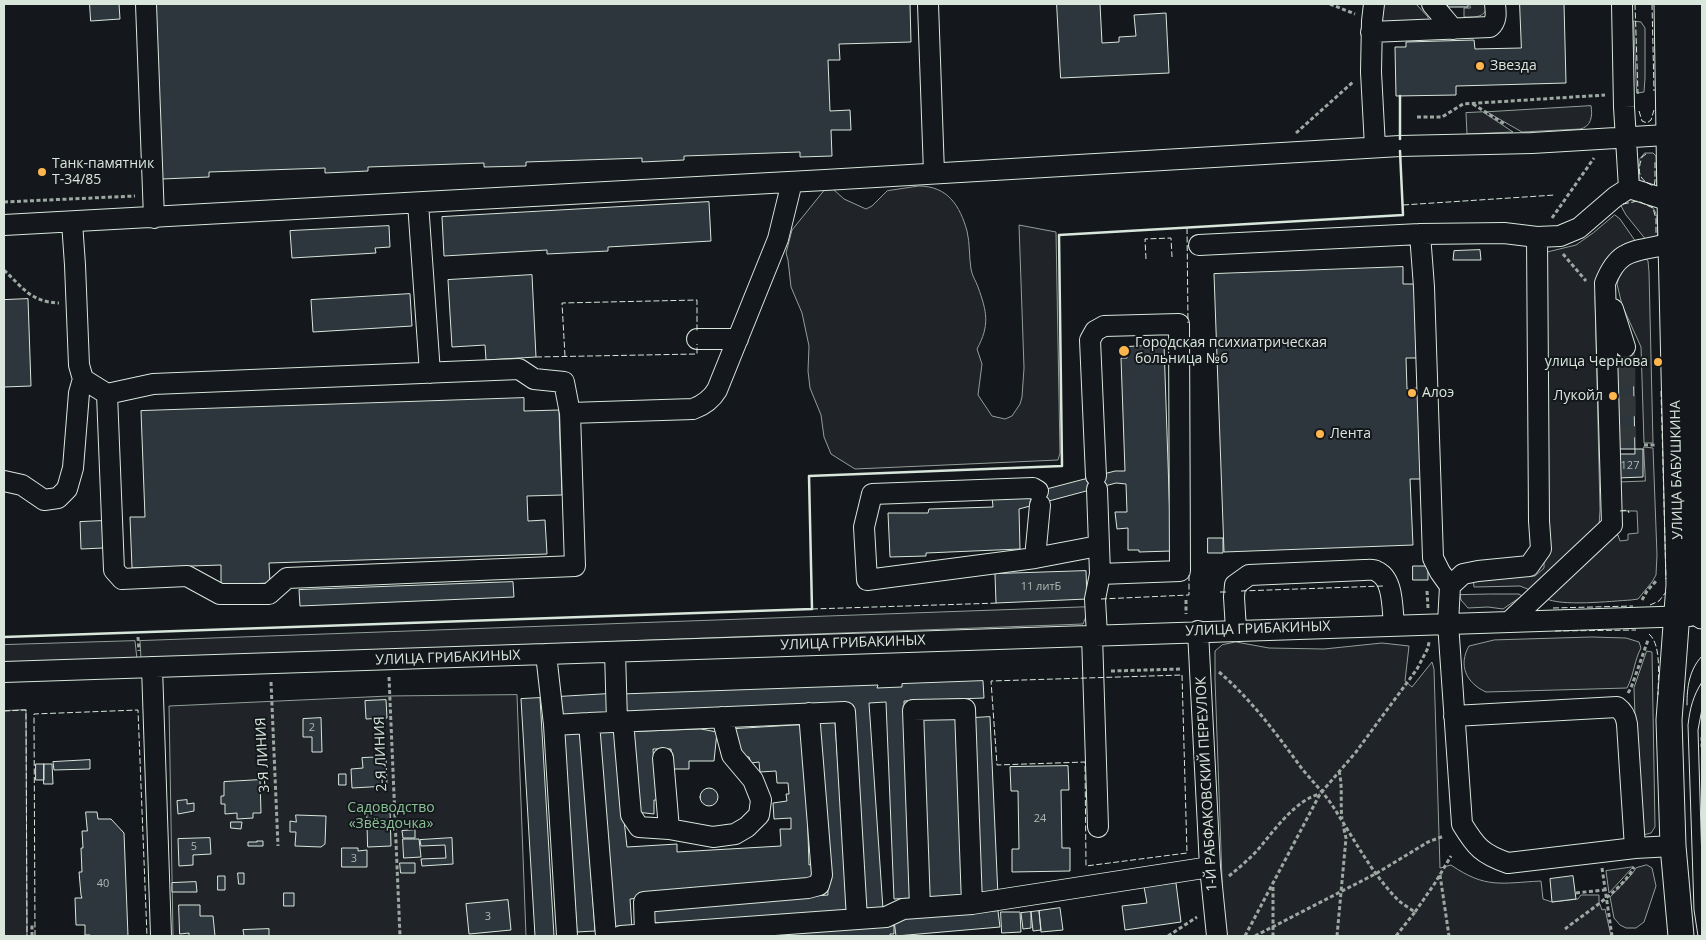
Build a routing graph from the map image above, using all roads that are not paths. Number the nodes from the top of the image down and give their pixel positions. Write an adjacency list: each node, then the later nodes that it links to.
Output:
1 (146, 4): 18 (street)
2 (928, 4): 13 (street)
3 (1432, 4): 9 (street)
4 (1496, 4): 9 (street)
5 (1622, 4): 11 (street)
6 (1667, 4): 10 (main road, УЛИЦА БАБУШКИНА)
7 (1689, 4): 10 (main road, УЛИЦА БАБУШКИНА)
8 (1373, 19): 9 (street); 12 (street)
9 (1453, 29)
10 (1688, 134): 11 (street); 16 (main road, УЛИЦА БАБУШКИНА); 39 (main road, УЛИЦА БАБУШКИНА)
11 (1617, 139): 12 (street); 15 (street)
12 (1374, 147): 13 (street)
13 (934, 173): 14 (street)
14 (792, 182): 17 (street); 27 (street)
15 (1629, 188): 16 (street); 22 (street)
16 (1670, 201): 23 (main road, УЛИЦА БАБУШКИНА)
17 (418, 203): 18 (street); 29 (street)
18 (154, 218): 19 (street)
19 (72, 222): 20 (street); 30 (street)
20 (4, 225)
21 (1420, 234): 22 (street); 24 (street); 37 (street)
22 (1537, 237): 37 (street)
23 (1671, 243): 25 (street); 38 (main road, УЛИЦА БАБУШКИНА)
24 (1200, 245)
25 (1606, 291): 28 (street); 40 (street)
26 (697, 339): 27 (street)
27 (738, 339): 32 (street)
28 (1625, 346)
29 (430, 372): 31 (street); 32 (street)
30 (83, 379): 31 (street); 33 (street)
31 (107, 394): 32 (street)
32 (570, 412)
33 (4, 481)
34 (1098, 546): 35 (street); 36 (street); 36 (street)
35 (1035, 558): 35 (street)
36 (1100, 574): 45 (street)
37 (1445, 579): 41 (street)
38 (1676, 616): 39 (street, УЛИЦА ГРИБАКИНЫХ); 40 (street, УЛИЦА ГРИБАКИНЫХ); 59 (main road, УЛИЦА БАБУШКИНА)
39 (1702, 616)
40 (1510, 621): 41 (street, УЛИЦА ГРИБАКИНЫХ)
41 (1448, 623): 43 (street, УЛИЦА ГРИБАКИНЫХ); 51 (street)
42 (1192, 625): 44 (street, УЛИЦА ГРИБАКИНЫХ); 45 (street, УЛИЦА ГРИБАКИНЫХ); 61 (street, 1-Й РАБФАКОВСКИЙ ПЕРЕУЛОК)
43 (1394, 625): 44 (street, УЛИЦА ГРИБАКИНЫХ); 44 (street)
44 (1236, 630)
45 (1094, 635): 46 (street, УЛИЦА ГРИБАКИНЫХ); 57 (street)
46 (615, 652): 47 (street, УЛИЦА ГРИБАКИНЫХ); 53 (street)
47 (546, 654): 48 (street, УЛИЦА ГРИБАКИНЫХ); 55 (street)
48 (152, 667): 49 (street, УЛИЦА ГРИБАКИНЫХ); 66 (street)
49 (4, 672)
50 (809, 713): 52 (street); 64 (street); 65 (street)
51 (1454, 716): 60 (street); 60 (street)
52 (722, 717): 53 (street); 58 (street)
53 (620, 721): 54 (street); 58 (street)
54 (589, 723): 55 (street); 68 (street)
55 (554, 725): 67 (street)
56 (663, 758): 58 (street)
57 (1098, 827)
58 (669, 829)
59 (1673, 846): 60 (street); 71 (main road, УЛИЦА БАБУШКИНА)
60 (1635, 856)
61 (1210, 867): 62 (street); 70 (street, 1-Й РАБФАКОВСКИЙ ПЕРЕУЛОК)
62 (972, 904): 63 (street); 63 (street)
63 (920, 907): 64 (street)
64 (857, 919): 65 (street)
65 (645, 934): 69 (street)
66 (161, 936)
67 (567, 936)
68 (606, 936)
69 (621, 936)
70 (1217, 936)
71 (1682, 936)

